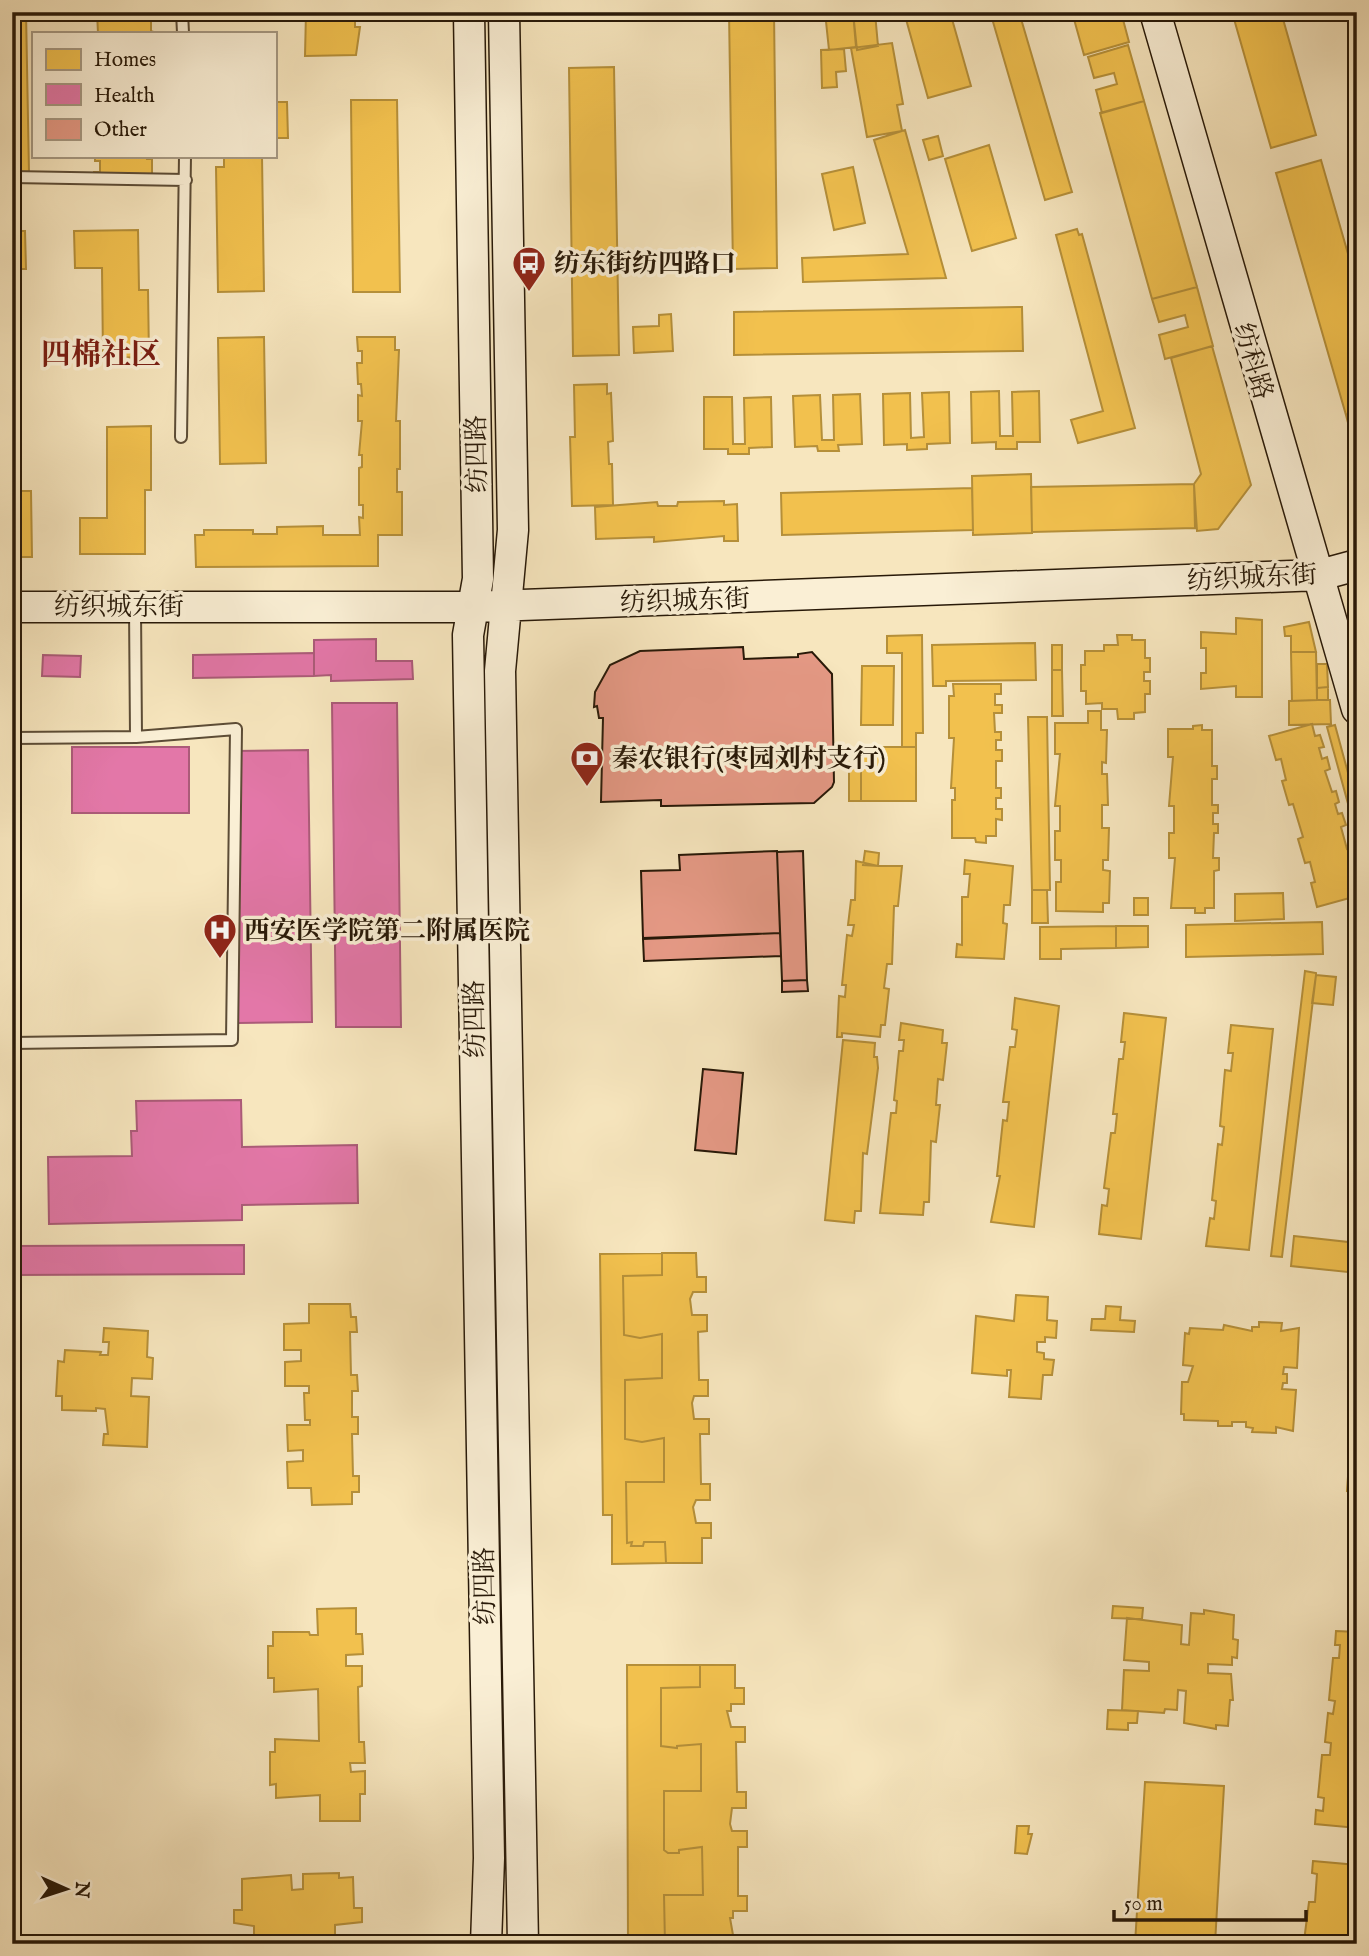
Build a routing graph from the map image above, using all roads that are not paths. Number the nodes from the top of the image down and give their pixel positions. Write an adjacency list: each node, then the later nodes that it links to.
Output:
1 (182, 12): 5 (lane)
2 (470, 12): 15 (street, 纺四路)
3 (505, 12): 13 (street, 纺四路)
4 (1155, 12): 11 (street, 纺科路)
5 (183, 32)
6 (186, 158): 8 (lane)
7 (12, 177): 8 (lane)
8 (186, 180): 9 (lane)
9 (181, 437)
10 (1357, 565): 11 (street, 纺织城东街)
11 (1320, 576): 13 (street, 纺织城东街); 16 (street, 纺科路)
12 (135, 605): 14 (street, 纺织城东街); 15 (street, 纺织城东街); 17 (lane)
13 (506, 606): 15 (street, 纺织城东街); 21 (street, 纺四路)
14 (12, 607)
15 (470, 607): 20 (street, 纺四路)
16 (1357, 709)
17 (136, 737): 18 (lane); 19 (lane)
18 (12, 738)
19 (12, 1043)
20 (485, 1944)
21 (523, 1944)

